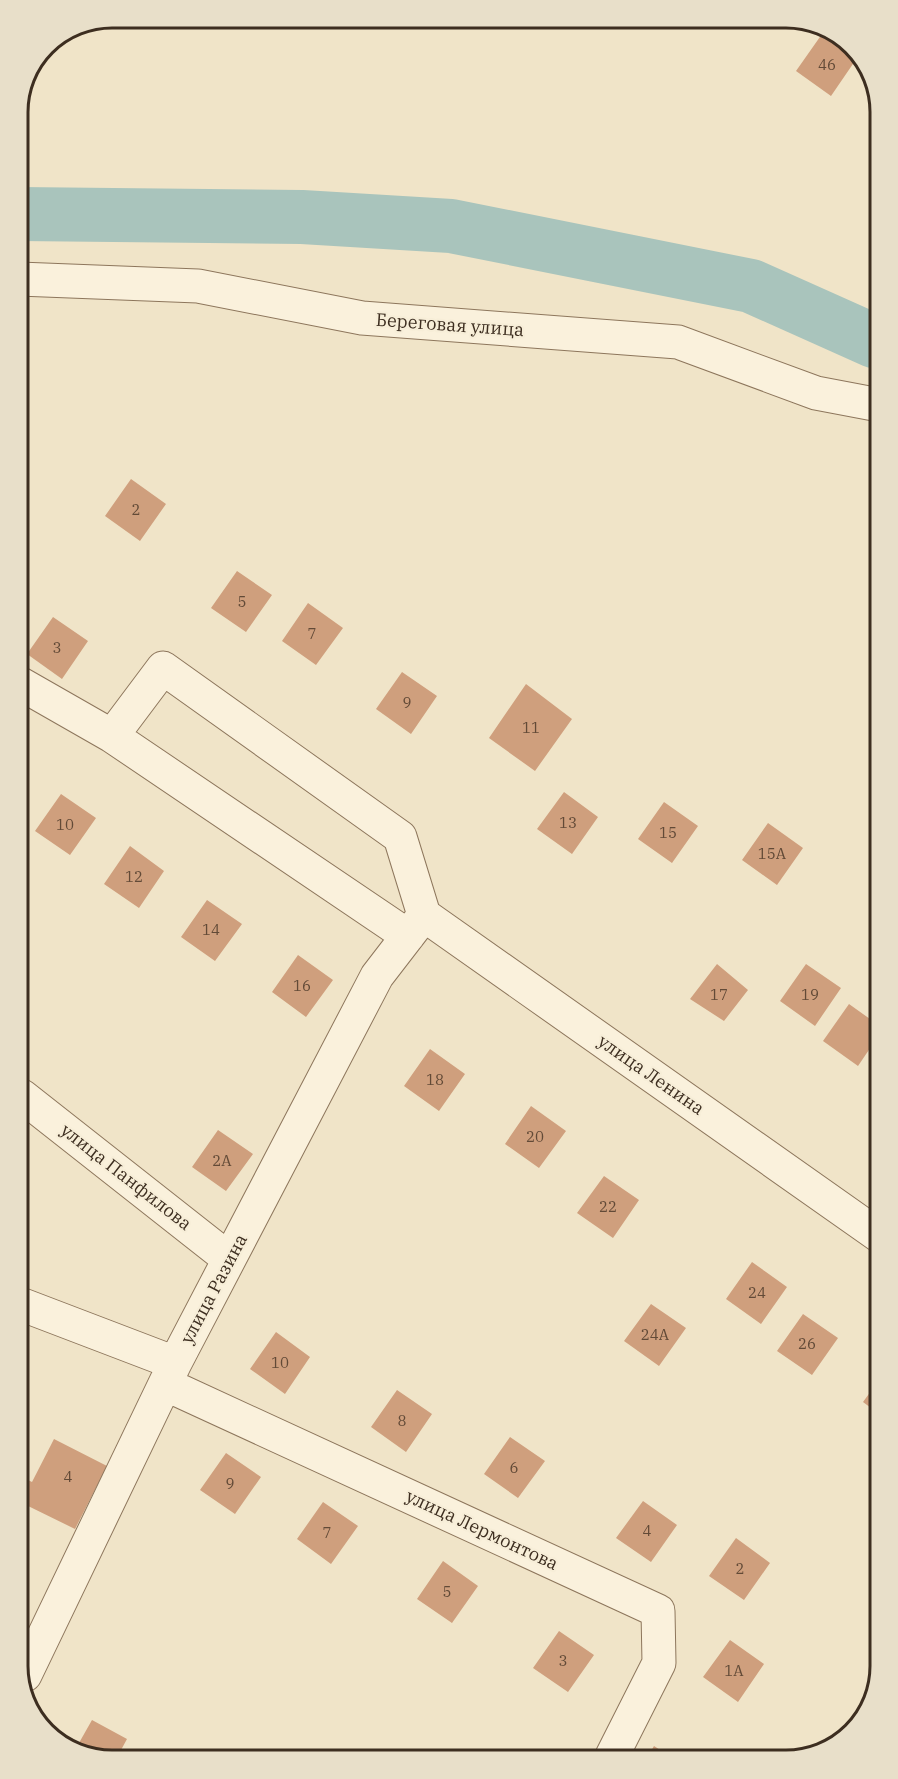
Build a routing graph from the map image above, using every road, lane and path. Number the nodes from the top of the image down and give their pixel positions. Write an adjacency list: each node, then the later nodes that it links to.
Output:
1 (29, 279): 2 (street, Береговая улица)
2 (869, 403)
3 (29, 688): 4 (street, улица Ленина)
4 (112, 736): 5 (street, улица Ленина); 5 (street)
5 (416, 925): 7 (street, улица Ленина); 8 (street, улица Разина)
6 (28, 1101): 8 (street, улица Панфилова)
7 (869, 1229)
8 (229, 1259): 10 (street, улица Разина)
9 (28, 1307): 10 (street)
10 (170, 1373): 11 (street, улица Разина); 12 (street, улица Лермонтова)
11 (28, 1668)
12 (615, 1750)

